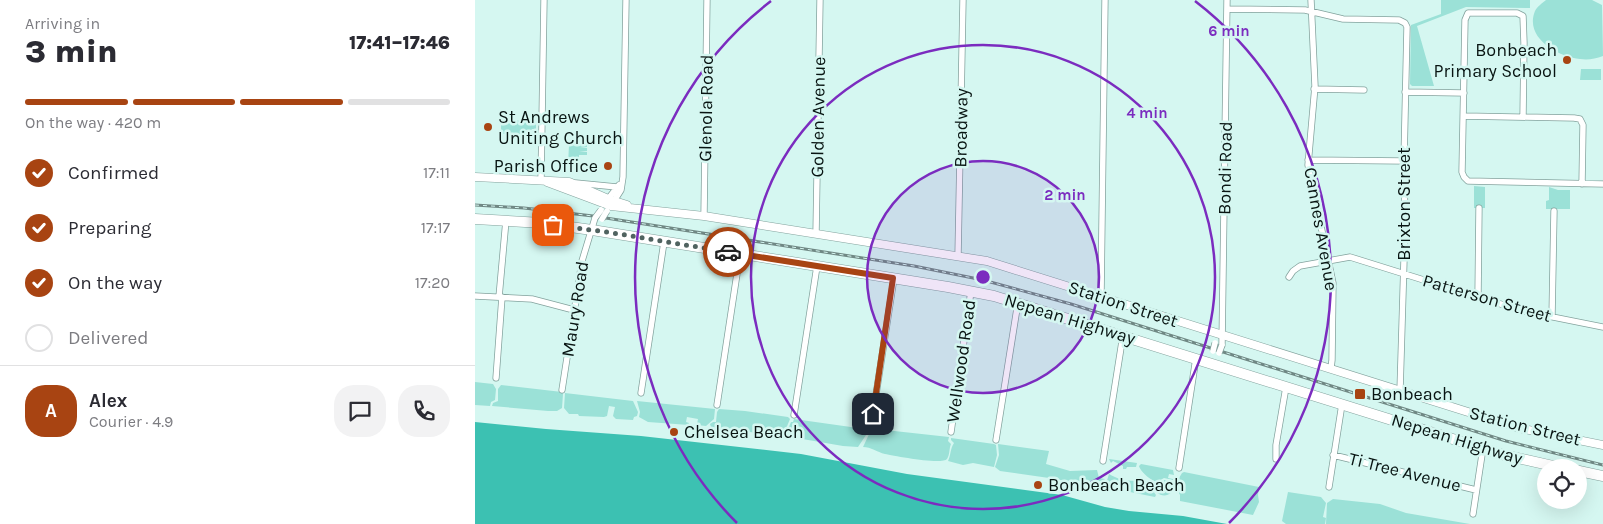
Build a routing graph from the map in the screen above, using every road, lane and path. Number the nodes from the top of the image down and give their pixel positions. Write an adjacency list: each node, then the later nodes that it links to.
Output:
1 (544, 0): 21 (street)
2 (626, 0): 20 (street)
3 (707, 0): 29 (street, Glenola Road)
4 (820, 0): 33 (street, Golden Avenue)
5 (963, 0): 36 (street, Broadway)
6 (1105, 0): 44 (street)
7 (1227, 0): 9 (street, Bondi Road)
8 (1311, 0): 10 (street, Cannes Avenue)
9 (1227, 9): 10 (street); 54 (street, Bondi Road)
10 (1311, 11): 11 (street, Cannes Avenue); 13 (street, Brixton Street)
11 (1314, 89): 12 (street); 17 (street, Cannes Avenue)
12 (1364, 90)
13 (1405, 92): 14 (street); 18 (street, Brixton Street)
14 (1464, 93): 15 (street); 16 (street)
15 (1463, 116): 16 (street); 23 (street)
16 (1523, 117): 23 (street)
17 (1308, 160): 18 (street); 37 (street, Cannes Avenue)
18 (1404, 162): 39 (street, Brixton Street)
19 (475, 177): 21 (street, Station Street)
20 (623, 177): 25 (street); 26 (street)
21 (544, 181): 22 (street, Station Street); 26 (street, Station Street)
22 (569, 182): 25 (street); 26 (street, Station Street)
23 (1582, 184): 24 (street)
24 (1603, 184)
25 (617, 187): 26 (street)
26 (607, 205): 29 (street, Station Street); 32 (street, bridge); 32 (street, Maury Road, bridge)
27 (1479, 208): 46 (street)
28 (1554, 211): 51 (street)
29 (704, 216): 33 (street, Station Street)
30 (475, 219): 31 (highway, Nepean Highway)
31 (506, 220): 32 (highway, Nepean Highway); 45 (street)
32 (592, 230): 34 (highway, Nepean Highway); 47 (street, Maury Road)
33 (816, 234): 36 (street, Station Street)
34 (664, 242): 35 (highway, Nepean Highway); 63 (street)
35 (741, 254): 38 (highway, Nepean Highway); 65 (street)
36 (958, 256): 44 (street, Station Street)
37 (1328, 260): 39 (street, Patterson Street); 40 (street, Patterson Street); 58 (street, Cannes Avenue)
38 (817, 266): 41 (highway, Nepean Highway); 66 (street)
39 (1403, 273): 46 (street, Patterson Street); 62 (street, Brixton Street)
40 (1289, 277)
41 (893, 278): 42 (highway, Nepean Highway); 67 (street)
42 (971, 291): 48 (highway, Nepean Highway); 68 (street, Wellwood Road)
43 (475, 296): 45 (street)
44 (1101, 296): 54 (street, Station Street)
45 (500, 297): 49 (street); 59 (street)
46 (1478, 297): 51 (street, Patterson Street)
47 (577, 300): 49 (street); 50 (street, Maury Road)
48 (1018, 302): 53 (highway, Nepean Highway); 69 (street)
49 (558, 306): 50 (street)
50 (575, 308): 61 (street, Maury Road)
51 (1552, 317): 52 (street, Patterson Street)
52 (1603, 327)
53 (1123, 335): 56 (highway, Nepean Highway); 74 (street)
54 (1221, 335): 55 (street, Bondi Road, bridge); 55 (street, Bondi Road, bridge); 58 (street, Station Street)
55 (1216, 352): 57 (street, Bondi Road)
56 (1196, 358): 57 (highway, Nepean Highway); 76 (street)
57 (1213, 363): 60 (highway, Nepean Highway)
58 (1331, 368): 62 (street, Station Street)
59 (496, 378)
60 (1286, 387): 64 (highway, Nepean Highway); 73 (street)
61 (562, 390)
62 (1401, 390): 70 (street, Station Street)
63 (641, 393)
64 (1341, 404): 71 (highway, Nepean Highway); 72 (street)
65 (717, 405)
66 (794, 414)
67 (871, 427)
68 (951, 432)
69 (996, 440)
70 (1603, 445)
71 (1483, 448): 75 (highway, Nepean Highway); 80 (street)
72 (1333, 455): 79 (street); 80 (street, Ti Tree Avenue)
73 (1277, 459)
74 (1103, 461)
75 (1537, 463)
76 (1179, 468)
77 (1587, 473): 78 (highway)
78 (1603, 476)
79 (1329, 487)
80 (1476, 490): 81 (street)
81 (1473, 514)

